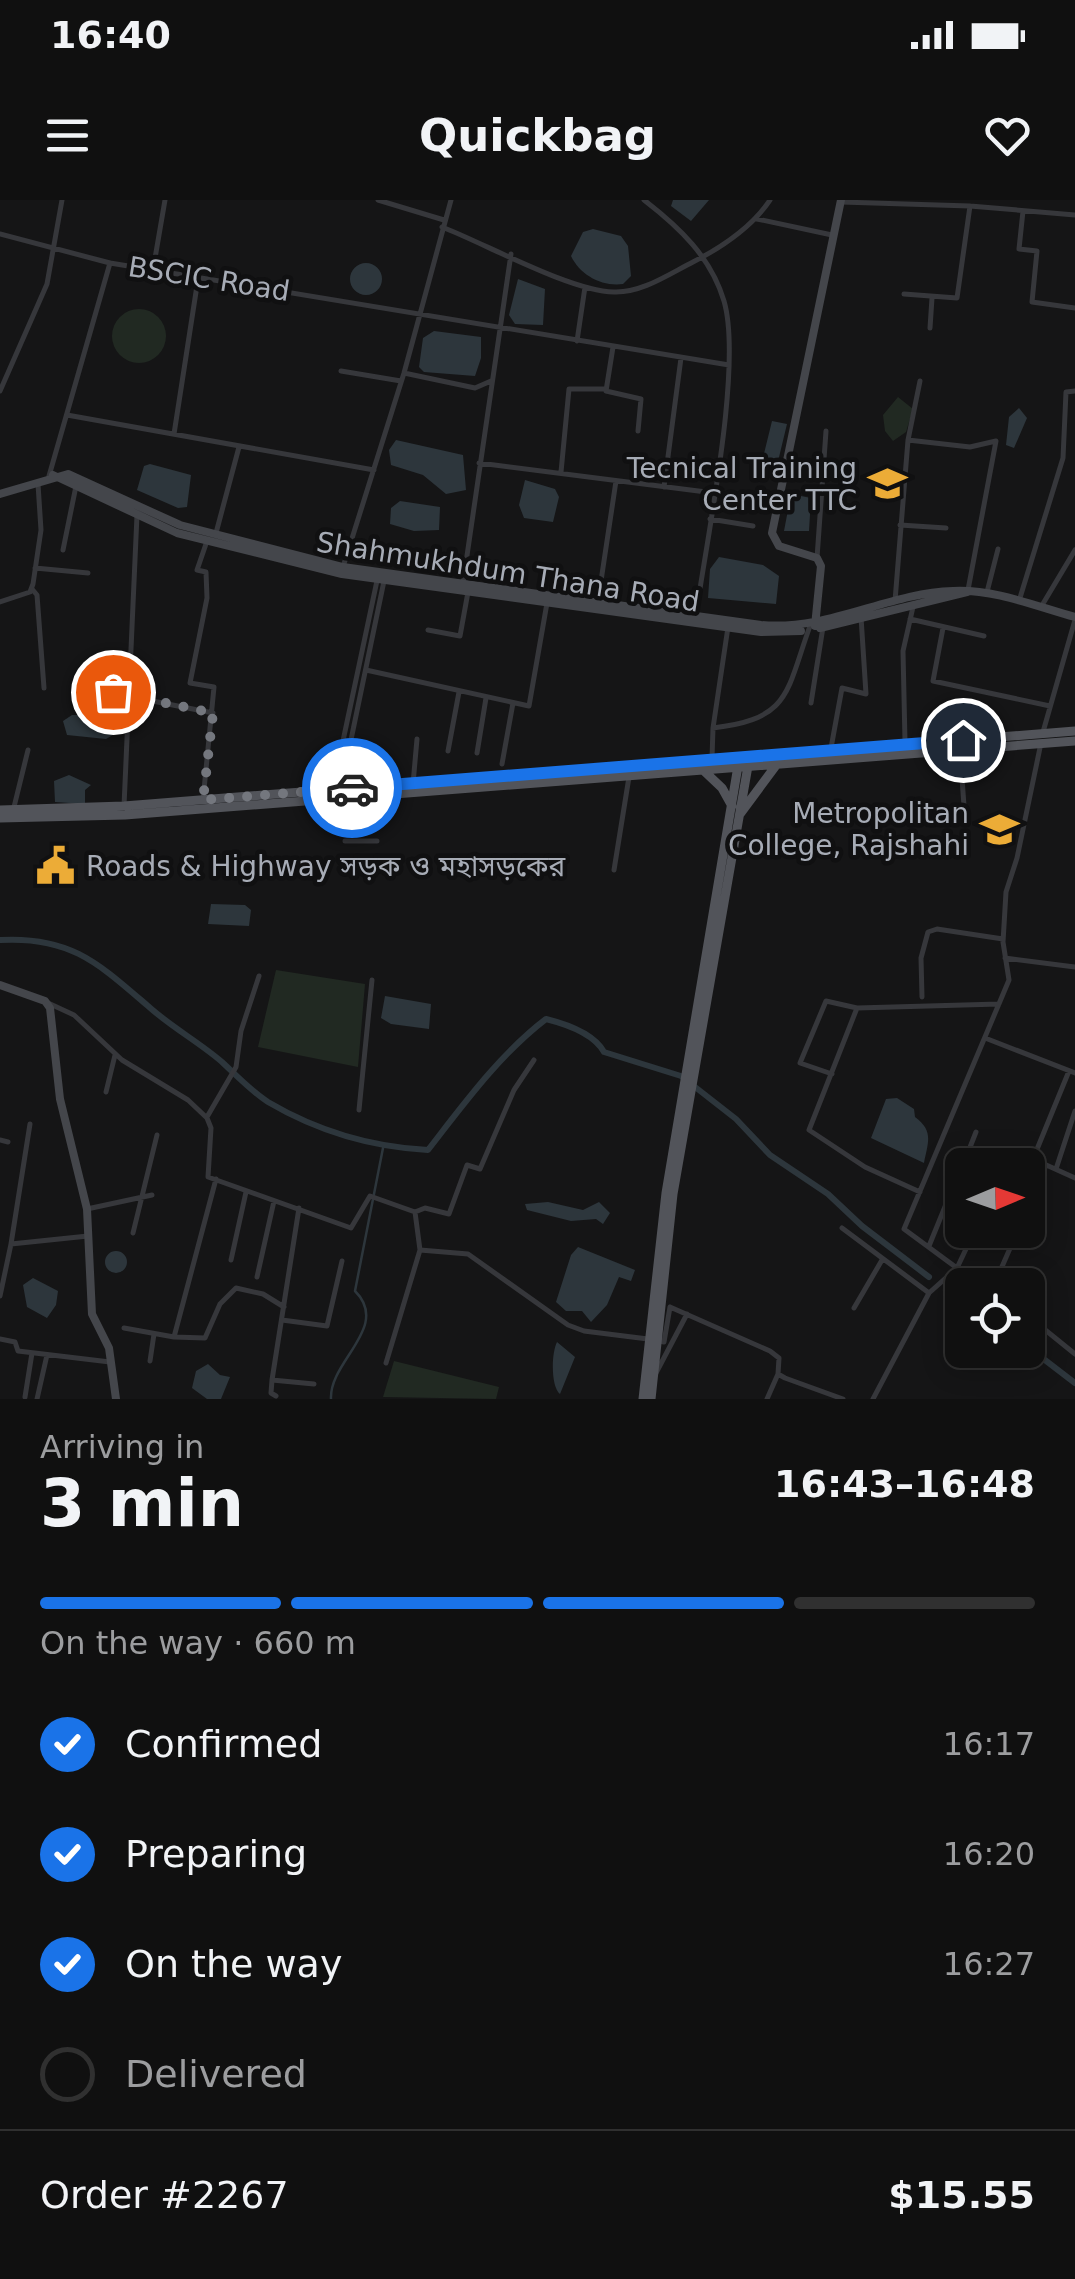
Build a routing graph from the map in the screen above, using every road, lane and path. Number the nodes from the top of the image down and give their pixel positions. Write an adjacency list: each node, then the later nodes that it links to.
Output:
1 (62, 200): 16 (street)
2 (165, 200): 20 (street)
3 (451, 200): 13 (street)
4 (644, 200): 18 (street)
5 (770, 200): 12 (street)
6 (383, 201): 13 (street)
7 (841, 201): 8 (street); 15 (main road)
8 (898, 201): 9 (street)
9 (970, 206): 10 (street); 24 (street)
10 (1022, 211): 11 (street); 25 (street)
11 (1075, 215)
12 (757, 220): 15 (street); 18 (street)
13 (443, 223): 17 (street); 26 (street)
14 (0, 234): 16 (street, BSCIC Road)
15 (836, 236): 66 (main road)
16 (56, 250): 19 (street, BSCIC Road); 39 (street)
17 (511, 254): 22 (street); 27 (street)
18 (704, 256): 22 (street); 32 (street)
19 (110, 263): 20 (street, BSCIC Road); 41 (street)
20 (152, 270): 21 (street, BSCIC Road)
21 (198, 278): 26 (street, BSCIC Road); 44 (street)
22 (586, 287): 29 (street)
23 (904, 294): 24 (street)
24 (932, 298): 28 (street)
25 (1075, 308)
26 (421, 314): 27 (street, BSCIC Road); 34 (street)
27 (498, 328): 29 (street, BSCIC Road); 37 (street)
28 (930, 328)
29 (577, 341): 30 (street, BSCIC Road)
30 (613, 347): 31 (street, BSCIC Road); 38 (street)
31 (681, 358): 32 (street, BSCIC Road); 54 (street)
32 (729, 365): 55 (street)
33 (341, 371): 36 (street)
34 (404, 373): 36 (street); 37 (street)
35 (920, 380): 45 (street)
36 (401, 381): 48 (street)
37 (490, 382): 47 (street)
38 (606, 389): 42 (street); 49 (street)
39 (0, 390)
40 (1075, 391): 75 (street)
41 (66, 416): 44 (street); 50 (street)
42 (638, 431)
43 (826, 431): 66 (street)
44 (174, 434): 46 (street)
45 (908, 440): 59 (street); 73 (street)
46 (239, 446): 48 (street); 62 (street)
47 (480, 463): 49 (street); 71 (street)
48 (375, 470): 68 (street)
49 (561, 474): 52 (street)
50 (51, 476): 51 (main road); 53 (main road, Shahmukhdum Thana Road); 62 (main road, Shahmukhdum Thana Road)
51 (38, 480): 56 (main road); 67 (street)
52 (616, 480): 54 (street); 79 (street)
53 (76, 486): 57 (main road, Shahmukhdum Thana Road); 63 (street)
54 (664, 487): 55 (street)
55 (714, 493): 58 (street)
56 (0, 494)
57 (137, 515): 62 (main road, Shahmukhdum Thana Road); 95 (street)
58 (710, 519): 60 (street); 83 (street)
59 (900, 525): 61 (street); 78 (street)
60 (753, 526)
61 (946, 528)
62 (211, 538): 68 (main road, Shahmukhdum Thana Road); 70 (main road, Shahmukhdum Thana Road); 100 (street)
63 (63, 550)
64 (998, 550): 74 (street)
65 (1075, 550): 81 (street)
66 (817, 558): 87 (main road)
67 (35, 568): 69 (street); 72 (street)
68 (343, 568): 70 (main road, Shahmukhdum Thana Road)
69 (88, 573)
70 (381, 577): 71 (main road, Shahmukhdum Thana Road); 91 (street); 119 (street)
71 (464, 588): 77 (main road, Shahmukhdum Thana Road); 79 (main road, Shahmukhdum Thana Road); 89 (street)
72 (32, 589): 76 (street); 93 (street)
73 (968, 592): 74 (main road, Shahmukhdum Thana Road); 78 (main road, Shahmukhdum Thana Road); 80 (main road, Shahmukhdum Thana Road)
74 (987, 592): 75 (main road, Shahmukhdum Thana Road)
75 (1020, 601): 81 (main road, Shahmukhdum Thana Road)
76 (0, 602)
77 (547, 603): 79 (main road, Shahmukhdum Thana Road); 97 (street)
78 (895, 604): 87 (main road, Shahmukhdum Thana Road)
79 (597, 606): 83 (main road, Shahmukhdum Thana Road)
80 (913, 607): 82 (main road, Shahmukhdum Thana Road); 84 (street)
81 (1041, 607): 85 (main road, Shahmukhdum Thana Road)
82 (862, 618): 87 (main road, Shahmukhdum Thana Road); 110 (street)
83 (695, 619): 86 (main road, Shahmukhdum Thana Road); 87 (main road, Shahmukhdum Thana Road)
84 (910, 619): 88 (street); 106 (street)
85 (1075, 619): 99 (street)
86 (728, 627): 87 (main road, Shahmukhdum Thana Road); 101 (street)
87 (814, 628): 98 (street); 101 (street)
88 (943, 628): 90 (street); 99 (street)
89 (428, 630)
90 (984, 636)
91 (366, 670): 94 (street); 119 (street)
92 (77, 686): 95 (street)
93 (44, 688)
94 (458, 692): 96 (street); 109 (street)
95 (128, 694): 100 (street); 122 (street)
96 (486, 698): 97 (street); 111 (street)
97 (513, 703): 113 (street)
98 (811, 703)
99 (1050, 706): 104 (street)
100 (213, 713): 121 (street)
101 (713, 728): 112 (street)
102 (1075, 731): 104 (main road)
103 (417, 739): 118 (street)
104 (1041, 739): 105 (main road); 106 (main road); 108 (main road); 132 (street)
105 (1075, 741)
106 (905, 745): 110 (main road)
107 (28, 750): 126 (street)
108 (960, 750): 114 (main road); 124 (street)
109 (448, 751)
110 (830, 751): 112 (main road)
111 (477, 753)
112 (712, 759): 118 (main road)
113 (502, 764)
114 (777, 764): 115 (main road); 127 (main road)
115 (743, 766): 116 (main road); 123 (main road); 127 (main road)
116 (702, 769): 117 (main road); 123 (main road)
117 (630, 774): 120 (main road); 131 (street)
118 (413, 784): 119 (main road)
119 (345, 789): 120 (main road)
120 (298, 796): 121 (main road); 128 (main road)
121 (203, 800): 122 (main road)
122 (124, 806): 126 (main road)
123 (732, 806): 145 (main road)
124 (964, 806)
125 (0, 810): 126 (main road)
126 (14, 810)
127 (738, 816): 145 (main road)
128 (0, 818)
129 (346, 841): 130 (street)
130 (378, 841)
131 (614, 870)
132 (1003, 939): 133 (street); 138 (street)
133 (1006, 958): 134 (street); 140 (street)
134 (1075, 968)
135 (259, 976): 152 (street)
136 (372, 980): 150 (street)
137 (0, 986): 139 (main road)
138 (922, 997)
139 (45, 1001): 143 (street); 169 (main road)
140 (999, 1004): 141 (street); 142 (street)
141 (857, 1008): 147 (street); 147 (street)
142 (985, 1038): 146 (street); 163 (street)
143 (115, 1055): 149 (street); 152 (street)
144 (534, 1060): 170 (street)
145 (690, 1072): 148 (main road)
146 (1072, 1072): 157 (street)
147 (832, 1074): 163 (street)
148 (687, 1091): 186 (main road); 196 (main road)
149 (106, 1092)
150 (359, 1110)
151 (1075, 1112): 158 (street)
152 (207, 1118): 161 (street)
153 (30, 1124): 174 (street)
154 (976, 1132): 156 (street)
155 (158, 1135): 165 (street)
156 (969, 1148)
157 (1047, 1164): 158 (street); 159 (street)
158 (1056, 1168): 160 (street)
159 (1045, 1169)
160 (1075, 1178)
161 (216, 1180): 162 (street); 194 (street)
162 (246, 1192): 166 (street); 178 (street)
163 (920, 1192): 175 (street)
164 (152, 1195): 165 (street)
165 (142, 1199): 169 (street); 172 (street)
166 (274, 1201): 168 (street); 182 (street)
167 (945, 1207): 175 (street)
168 (299, 1208): 170 (street); 187 (street)
169 (87, 1209): 173 (main road)
170 (415, 1212): 177 (street)
171 (842, 1228): 179 (street)
172 (133, 1233)
173 (88, 1236): 174 (street); 201 (main road)
174 (11, 1244): 185 (street)
175 (929, 1246): 181 (street)
176 (966, 1248): 181 (street)
177 (420, 1250): 196 (street); 202 (street)
178 (231, 1260)
179 (882, 1260): 184 (street); 188 (street)
180 (342, 1261): 190 (street)
181 (957, 1268)
182 (258, 1277)
183 (945, 1279): 184 (street)
184 (929, 1294): 215 (street)
185 (0, 1296)
186 (666, 1306): 189 (street); 196 (main road)
187 (284, 1307): 190 (street); 194 (street)
188 (854, 1308)
189 (687, 1314): 203 (street); 204 (street)
190 (282, 1320): 205 (street)
191 (124, 1328): 193 (street)
192 (1045, 1330): 198 (street)
193 (154, 1334): 194 (street); 200 (street)
194 (174, 1337)
195 (0, 1339): 197 (street)
196 (654, 1341): 204 (main road); 211 (main road)
197 (32, 1353): 199 (street); 208 (street)
198 (1075, 1354)
199 (47, 1355): 201 (street); 209 (street)
200 (150, 1361)
201 (110, 1362): 210 (main road)
202 (386, 1363)
203 (778, 1374): 213 (street); 214 (street)
204 (654, 1378): 212 (main road)
205 (272, 1380): 206 (street); 207 (street)
206 (314, 1384)
207 (276, 1396)
208 (25, 1397)
209 (37, 1399)
210 (116, 1399)
211 (643, 1399)
212 (651, 1399)
213 (767, 1399)
214 (843, 1399)
215 (873, 1399)

